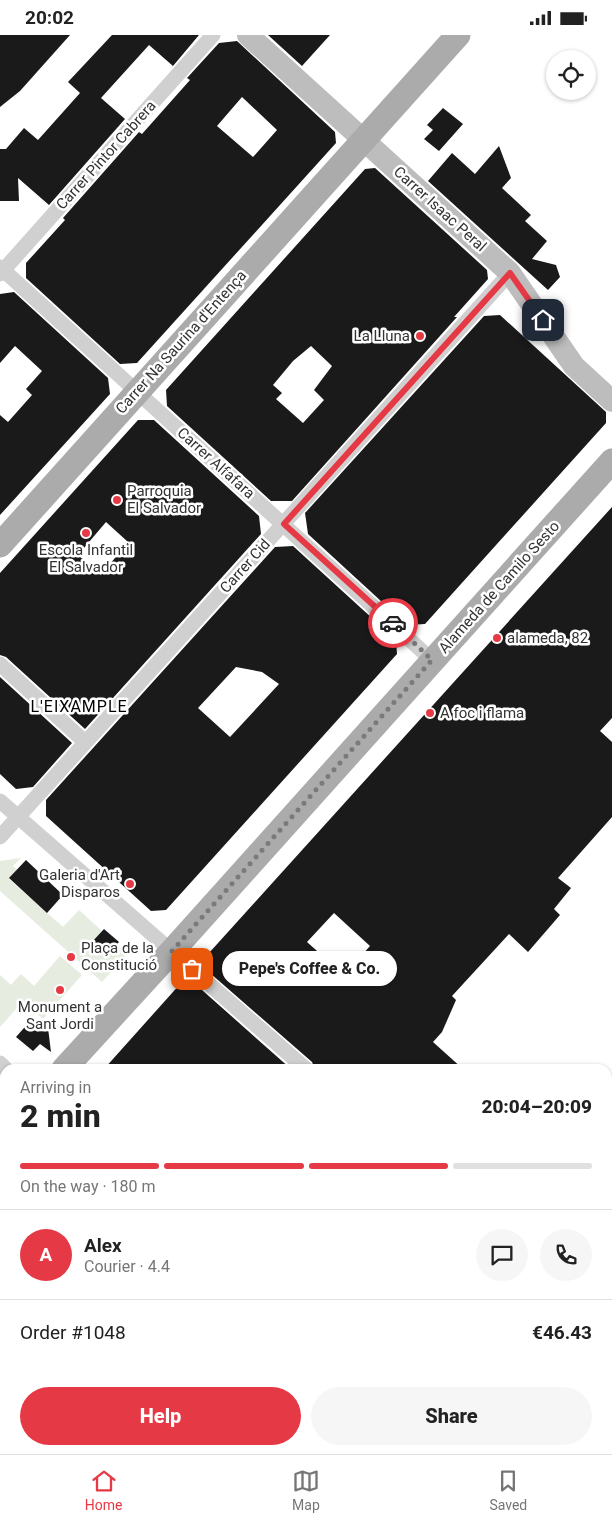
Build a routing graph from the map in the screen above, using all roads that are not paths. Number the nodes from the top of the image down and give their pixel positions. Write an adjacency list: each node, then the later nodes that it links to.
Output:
1 (213, 35): 5 (street, Carrer Pintor Cabrera)
2 (248, 35): 4 (street, Carrer Isaac Peral)
3 (458, 35): 4 (main road, Carrer Na Saurina d'Entença)
4 (363, 140): 6 (street, Carrer Isaac Peral); 7 (main road, Carrer Na Saurina d'Entença)
5 (1, 271): 7 (street, Carrer Alfafara)
6 (510, 273): 8 (street, Carrer Isaac Peral); 10 (street, Carrer Cid)
7 (137, 391): 10 (street, Carrer Alfafara); 11 (main road, Carrer Na Saurina d'Entença)
8 (612, 401)
9 (612, 461): 12 (main road, Alameda de Camilo Sesto)
10 (284, 524): 12 (street, Carrer Alfafara); 14 (street, Carrer Cid)
11 (0, 545)
12 (432, 660): 18 (main road, Alameda de Camilo Sesto)
13 (0, 663): 14 (street)
14 (85, 742): 16 (street, Carrer Cid)
15 (0, 801): 16 (street)
16 (17, 818): 17 (street, Carrer Cid); 18 (street)
17 (0, 837)
18 (172, 951): 19 (main road, Alameda de Camilo Sesto); 20 (street)
19 (69, 1064)
20 (300, 1064)

